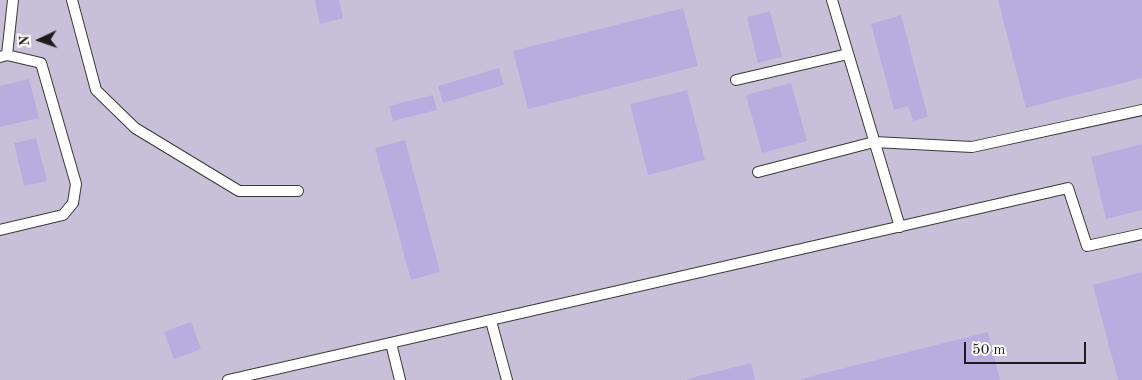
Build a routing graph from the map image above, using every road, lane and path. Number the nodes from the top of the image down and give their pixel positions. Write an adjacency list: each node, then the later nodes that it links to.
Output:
1 (13, 0): 5 (lane)
2 (72, 0): 10 (lane)
3 (832, 0): 4 (lane)
4 (848, 54): 6 (lane); 8 (lane)
5 (3, 56): 12 (lane)
6 (736, 80)
7 (1142, 110): 8 (lane)
8 (874, 142): 9 (lane); 11 (lane)
9 (758, 172)
10 (298, 191)
11 (900, 227): 13 (lane); 14 (lane)
12 (0, 230)
13 (1142, 234)
14 (491, 321): 15 (lane); 18 (lane)
15 (391, 343): 16 (lane); 17 (lane)
16 (228, 380)
17 (400, 380)
18 (507, 380)

